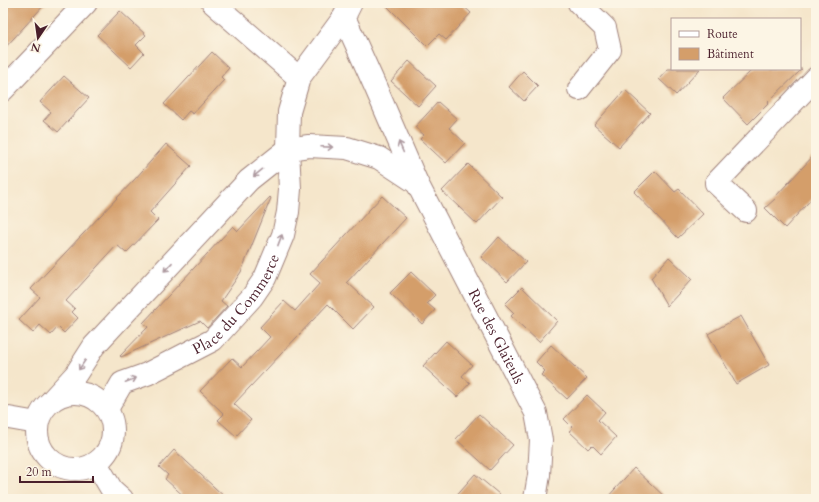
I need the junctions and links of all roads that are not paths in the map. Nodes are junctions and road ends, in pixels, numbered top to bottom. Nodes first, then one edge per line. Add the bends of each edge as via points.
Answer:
1 (86, 3) edge
2 (213, 3) edge
3 (579, 3) edge
4 (347, 10) edge
5 (299, 78) junction
6 (816, 78) edge
7 (579, 89) dead end
8 (3, 90) edge
9 (288, 149) junction
10 (417, 183) junction
11 (746, 211) dead end
12 (53, 398) junction
13 (107, 409) junction
14 (3, 417) edge
15 (37, 423) junction
16 (96, 463) junction
17 (122, 499) edge
18 (535, 499) edge

1 - 8 street
2 - 5 street
3 - 7 street via 604,28 610,50
4 - 5 street
10 -> 4 street, Rue des Glaïeuls via 375,86
5 - 9 street, Place du Commerce via 289,112
6 - 11 street via 716,182
9 -> 10 street, Rue des Glaïeuls via 309,146 347,148 379,158
9 -> 12 street via 249,180 94,346 76,374
13 -> 9 street, Place du Commerce via 122,383 146,374 213,340 261,285 283,235 288,212
10 - 18 street, Rue des Glaïeuls via 536,413 541,440
12 - 13 street via 76,392 88,394 99,400
12 - 15 street via 40,414
13 - 16 street via 114,432 111,444
14 - 15 street
15 - 16 street via 36,436 40,448 59,466 71,469 84,468
16 - 17 street via 112,490

